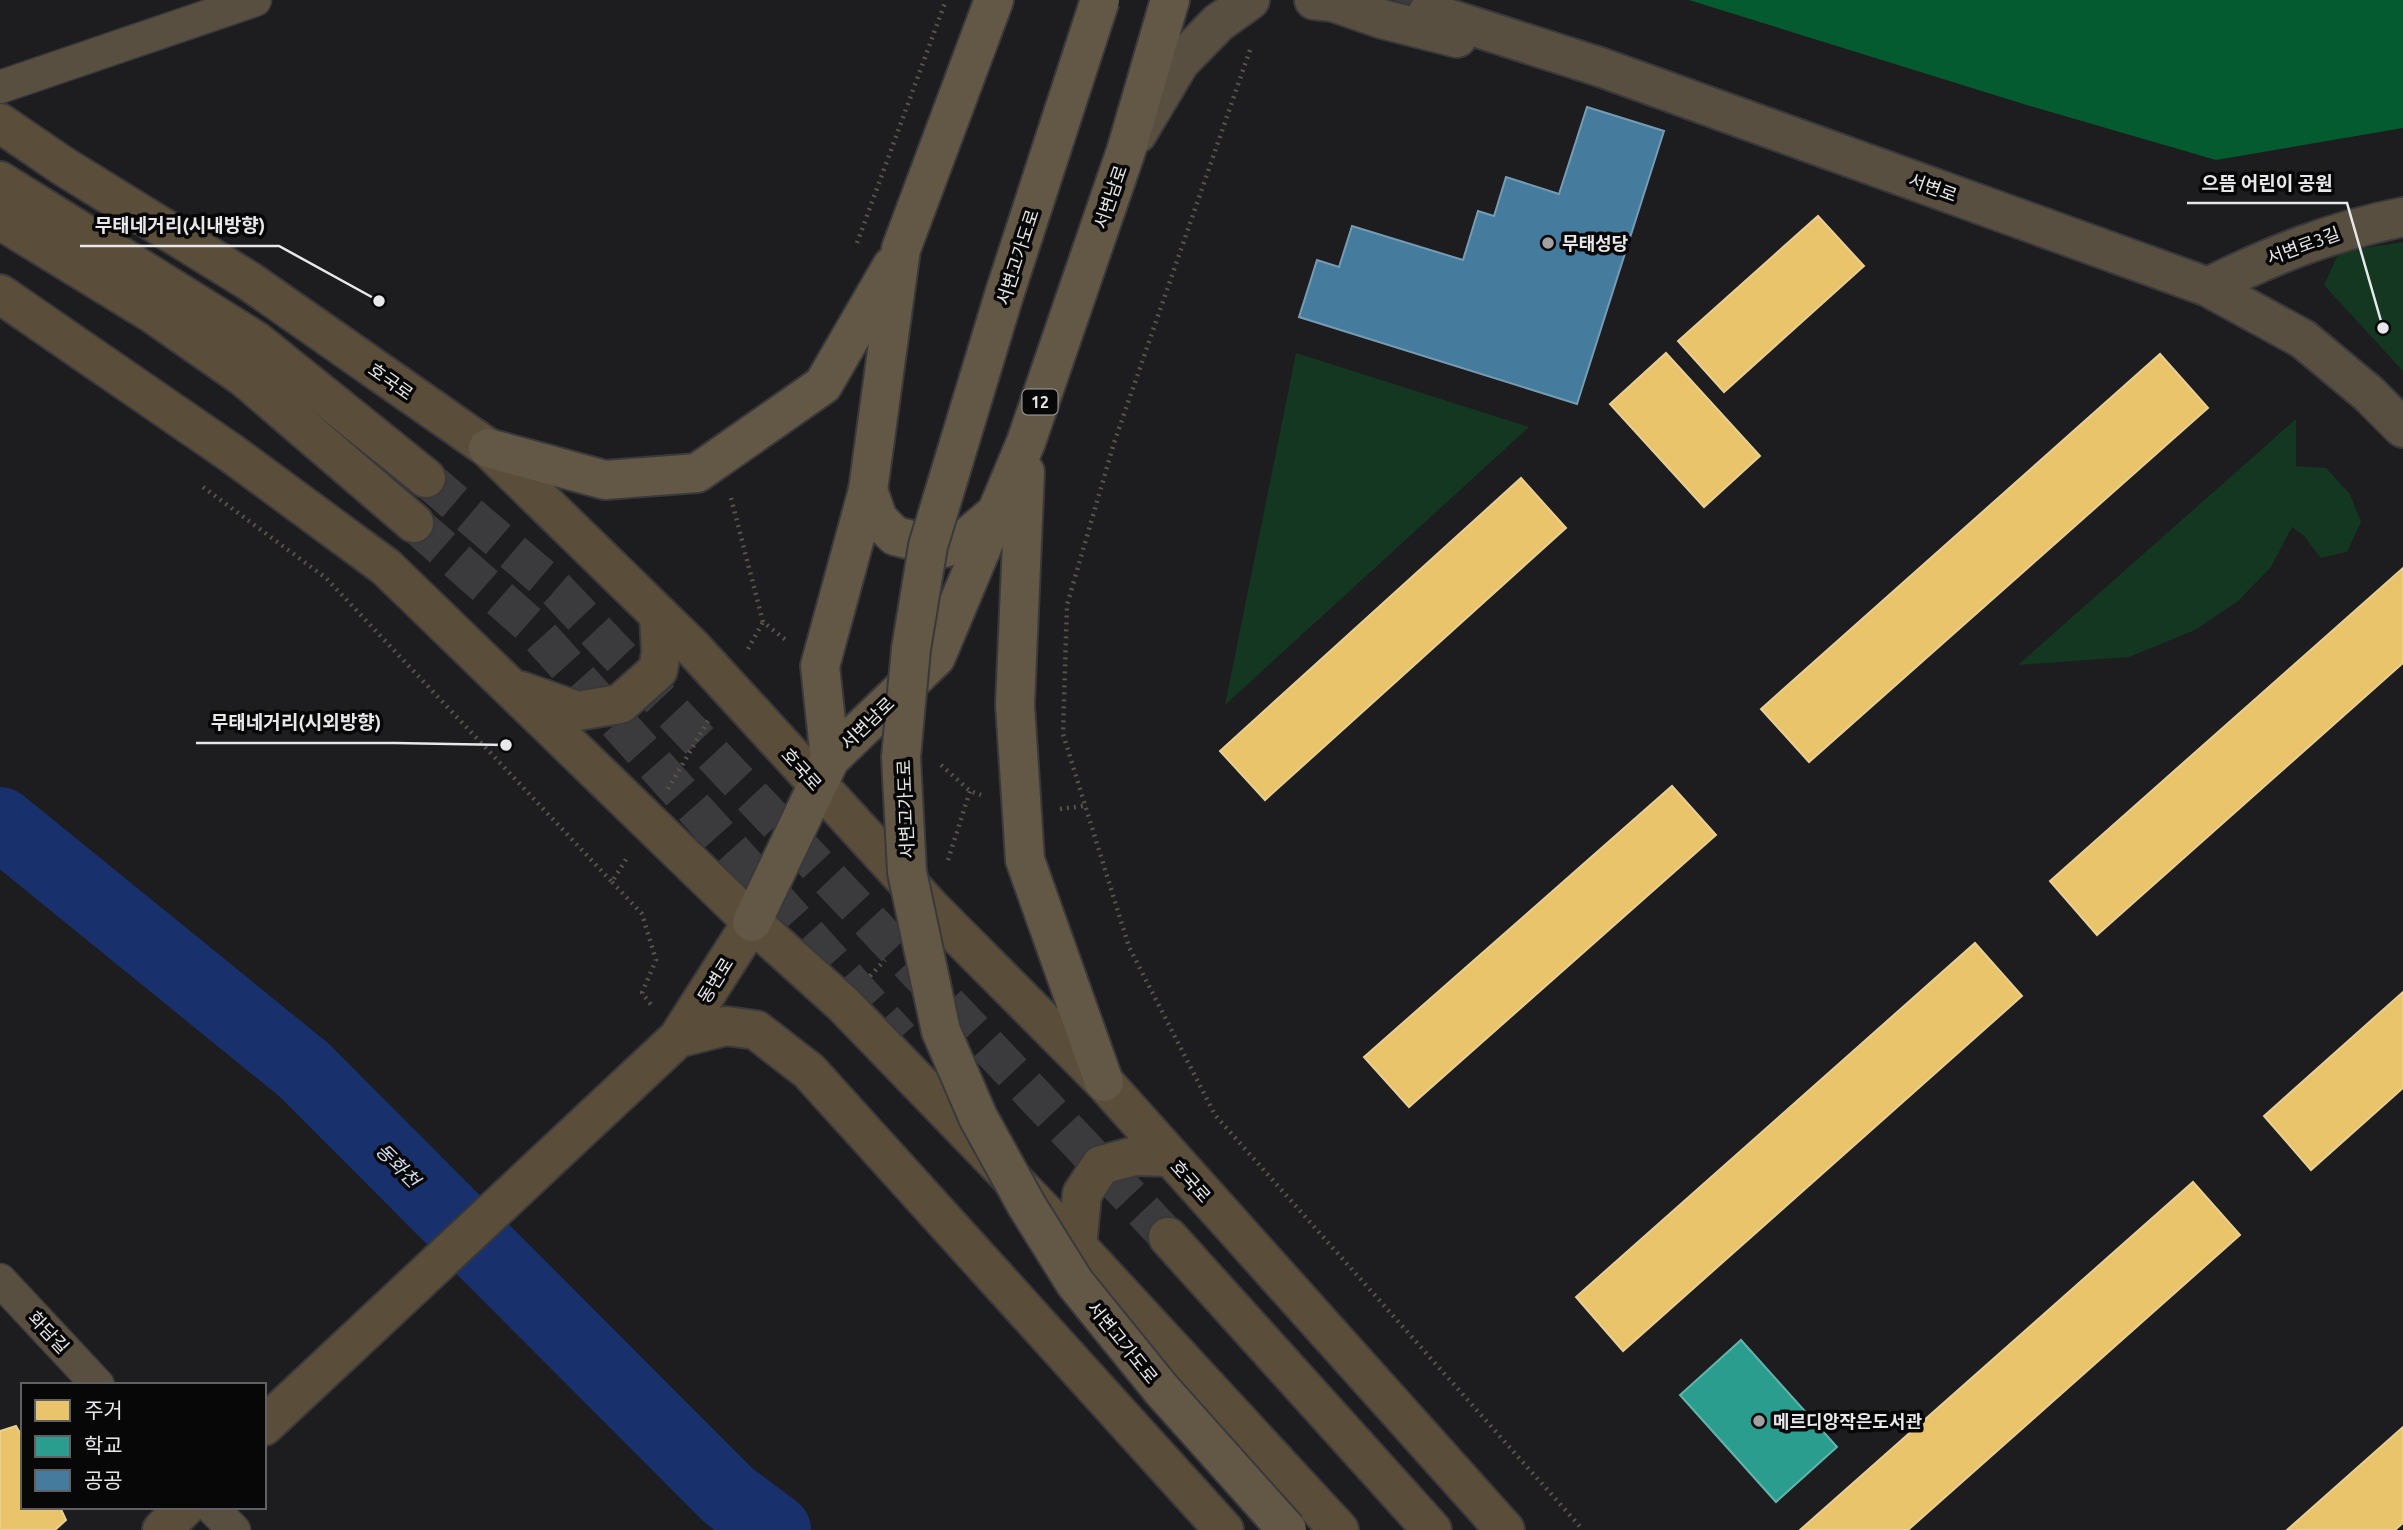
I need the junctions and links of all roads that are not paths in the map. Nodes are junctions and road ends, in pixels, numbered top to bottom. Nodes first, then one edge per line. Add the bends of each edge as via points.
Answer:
1 (255, 0) edge
2 (994, 0) edge
3 (1100, 0) edge
4 (1170, 0) edge
5 (1314, 0) edge
6 (1465, 0) tunnel mouth
7 (1428, 12) tunnel mouth
8 (1252, 18) edge
9 (1600, 66) junction
10 (0, 87) edge
11 (0, 123) edge
12 (1126, 150) junction
13 (0, 181) edge
14 (2403, 217) edge
15 (0, 220) edge
16 (901, 249) junction
17 (2208, 286) junction
18 (0, 294) edge
19 (2403, 428) edge
20 (1027, 442) junction
21 (488, 449) junction
22 (426, 478) tunnel mouth
23 (868, 491) junction
24 (999, 510) junction
25 (414, 523) tunnel mouth
26 (659, 615) junction
27 (506, 685) junction
28 (824, 773) junction
29 (752, 922) junction
30 (678, 1038) junction
31 (1104, 1082) junction
32 (1169, 1157) junction
33 (1168, 1237) tunnel mouth
34 (1077, 1246) junction
35 (0, 1280) edge
36 (96, 1383) edge
37 (266, 1424) edge
38 (184, 1509) edge
39 (213, 1509) edge
40 (162, 1530) edge
41 (234, 1530) edge
42 (1224, 1530) edge
43 (1287, 1530) edge
44 (1339, 1530) edge
45 (1432, 1530) edge
46 (1505, 1530) edge

1 - 10 street
2 - 16 highway, 서변남로
3 - 43 highway, 서변고가도로, bridge via 928,546 911,649 901,757 907,872 942,1031 978,1117 1027,1206 1075,1283 1161,1389
4 - 12 highway, 서변남로 / 12
5 - 9 street via 1422,31
6 - 9 street
7 - 9 street, 서변로
8 - 12 street via 1218,23 1180,62
9 - 17 street, 서변로
11 - 21 main road, 호국로 via 249,281
12 - 20 highway, 서변남로 / 12
13 - 22 main road via 256,341
14 - 17 street, 서변로3길 via 2357,226 2277,253
15 - 25 main road via 152,313 244,378
16 - 21 highway via 823,385 697,473 605,480
16 - 23 highway, 서변남로
17 - 19 street, 서변로 via 2303,339
18 - 27 main road via 231,453 386,567
20 - 24 highway, 서변남로 / 12
20 - 31 highway via 1015,705 1025,860
21 - 26 main road, 호국로
23 - 24 highway via 878,519 895,536 944,548 964,540
23 - 28 highway, 서변남로 via 820,666
24 - 28 highway, 서변남로 / 12 via 936,657
26 - 27 main road via 658,670 620,704 577,711
26 - 28 main road, 호국로
27 - 29 main road
28 - 29 highway
28 - 31 main road, 호국로 via 932,909
29 - 30 main road, 동변로
29 - 34 main road via 844,1004
30 - 37 main road
30 - 42 main road via 726,1026 756,1030 809,1070
31 - 32 main road, 호국로
32 - 34 main road via 1135,1156 1101,1164 1082,1194
32 - 46 main road, 호국로
33 - 45 main road
34 - 44 main road
35 - 36 street, 화담길
38 - 40 main road
39 - 41 street

